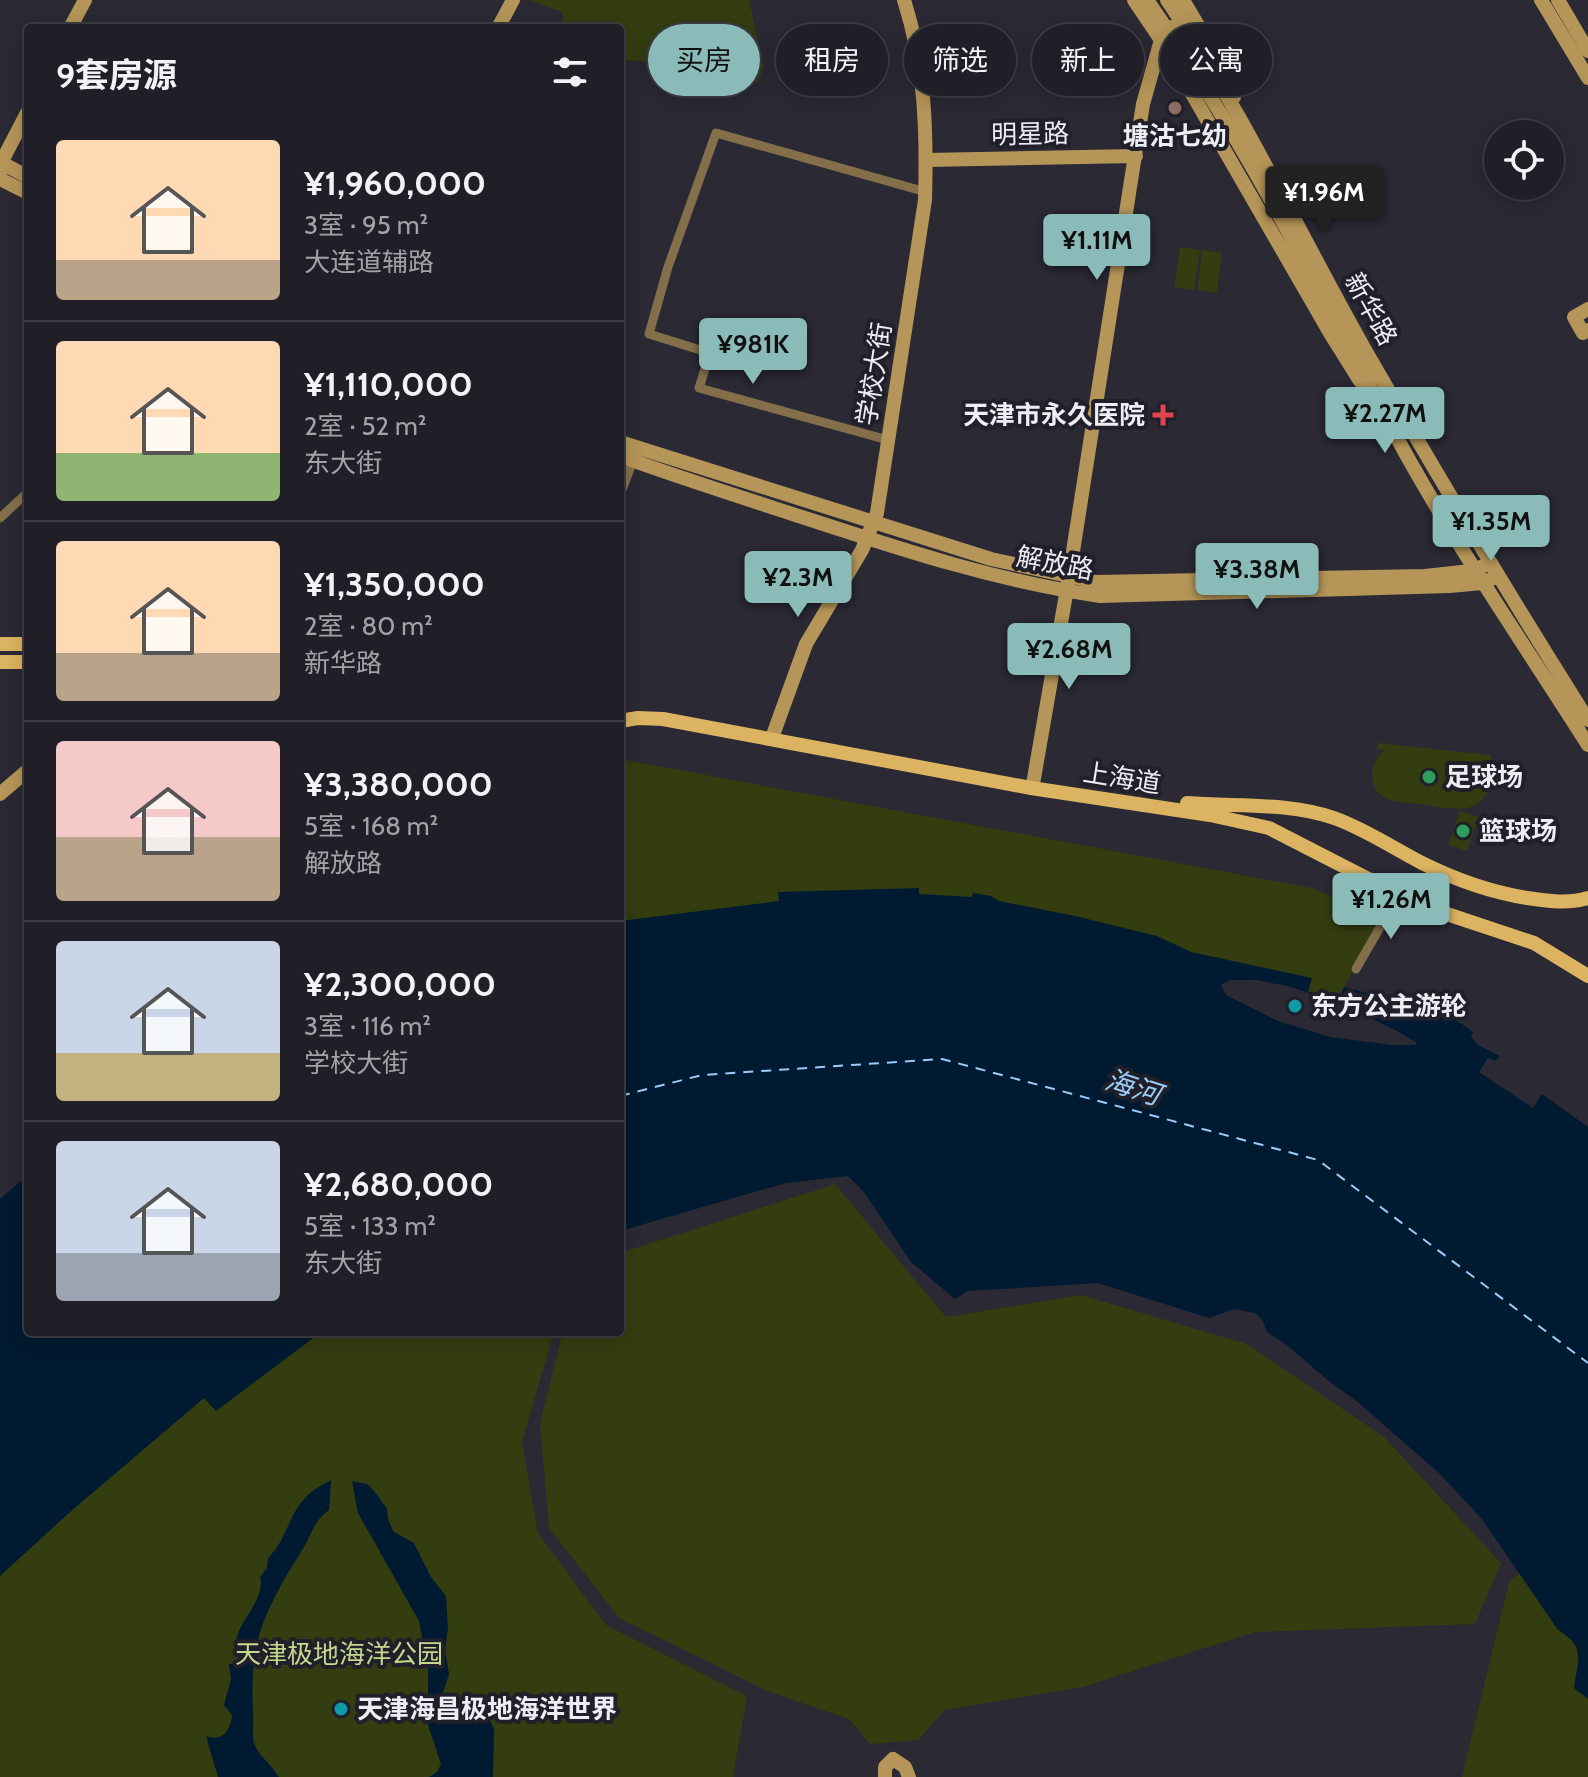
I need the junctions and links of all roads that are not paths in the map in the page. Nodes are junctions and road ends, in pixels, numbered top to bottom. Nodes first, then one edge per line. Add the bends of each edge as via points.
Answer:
1 (85, 0) edge
2 (513, 0) edge
3 (904, 0) edge
4 (1156, 0) edge
5 (1167, 0) edge
6 (1541, 0) edge
7 (1558, 0) edge
8 (1141, 4) edge
9 (1182, 4) edge
10 (72, 24) edge
11 (500, 24) edge
12 (1170, 24) edge
13 (1160, 38) edge
14 (1160, 44) edge
15 (1588, 51) edge
16 (1588, 78) edge
17 (1193, 96) edge
18 (24, 119) edge
19 (1247, 131) junction
20 (1136, 156) junction
21 (926, 160) junction
22 (0, 169) edge
23 (24, 185) edge
24 (24, 187) edge
25 (925, 189) junction
26 (0, 190) edge
27 (1588, 309) edge
28 (1585, 331) edge
29 (1363, 357) junction
30 (1394, 398) junction
31 (1379, 405) junction
32 (888, 440) junction
33 (624, 443) edge
34 (626, 458) edge
35 (24, 496) edge
36 (0, 518) edge
37 (874, 524) junction
38 (1450, 529) junction
39 (868, 538) junction
40 (1483, 575) junction
41 (1425, 576) junction
42 (1451, 580) junction
43 (1068, 584) junction
44 (1503, 601) junction
45 (0, 644) edge
46 (24, 644) edge
47 (0, 662) edge
48 (24, 662) edge
49 (624, 711) edge
50 (624, 720) edge
51 (1588, 720) edge
52 (773, 735) junction
53 (1588, 745) edge
54 (24, 773) edge
55 (1033, 784) junction
56 (0, 794) edge
57 (1398, 896) junction
58 (1588, 898) edge
59 (1356, 969) dead end
60 (1588, 976) edge
61 (885, 1777) edge
62 (909, 1777) edge

1 - 10 street
2 - 11 street
3 - 21 street, 学校大街 via 922,76
4 - 8 street
5 - 19 street, 新华路
6 - 16 street
7 - 15 street
8 - 13 street
8 - 29 street, 新华路 via 1227,123
9 - 12 street
9 - 19 street via 1224,69
9 - 30 street via 1371,343
14 - 20 street via 1143,104
17 - 31 street via 1330,333
18 - 22 street
19 - 29 street, 新华路
20 - 21 street, 明星路
20 - 43 street
21 - 25 street, 学校大街
22 - 23 street
24 - 26 street
25 - 32 street, 学校大街
25 - 32 street via 716,133 649,334 710,353 699,388
27 - 28 street via 1574,317
29 - 30 street, 新华路
29 - 31 street, 新华路
30 - 40 street, 新华路 via 1477,539
31 - 38 street, 新华路
32 - 37 street, 学校大街
33 - 37 street, 解放路
34 - 39 street, 解放路
35 - 36 street
37 - 39 street, 学校大街
37 - 43 street, 解放路
38 - 40 street, 新华路
38 - 41 street via 1454,563
39 - 43 street, 解放路 via 977,571
39 - 52 street, 学校大街 via 806,644
40 - 42 street, 解放路
40 - 44 street, 新华路
41 - 42 street, 解放路
41 - 43 street, 解放路
42 - 43 street, 解放路 via 1100,596
42 - 44 street
43 - 55 street
44 - 51 street, 新华路
44 - 53 street, 新华路
45 - 46 main road
47 - 48 main road
49 - 52 main road, 上海道 via 660,712
50 - 57 main road, 上海道 via 663,719 1031,788 1237,820 1282,833
52 - 55 main road, 上海道
54 - 56 street
55 - 58 main road, 上海道 via 1179,803 1309,812 1346,823 1450,877 1485,889 1549,901
57 - 59 street
57 - 60 main road, 上海道 via 1526,939
61 - 62 street via 885,1767 893,1759

